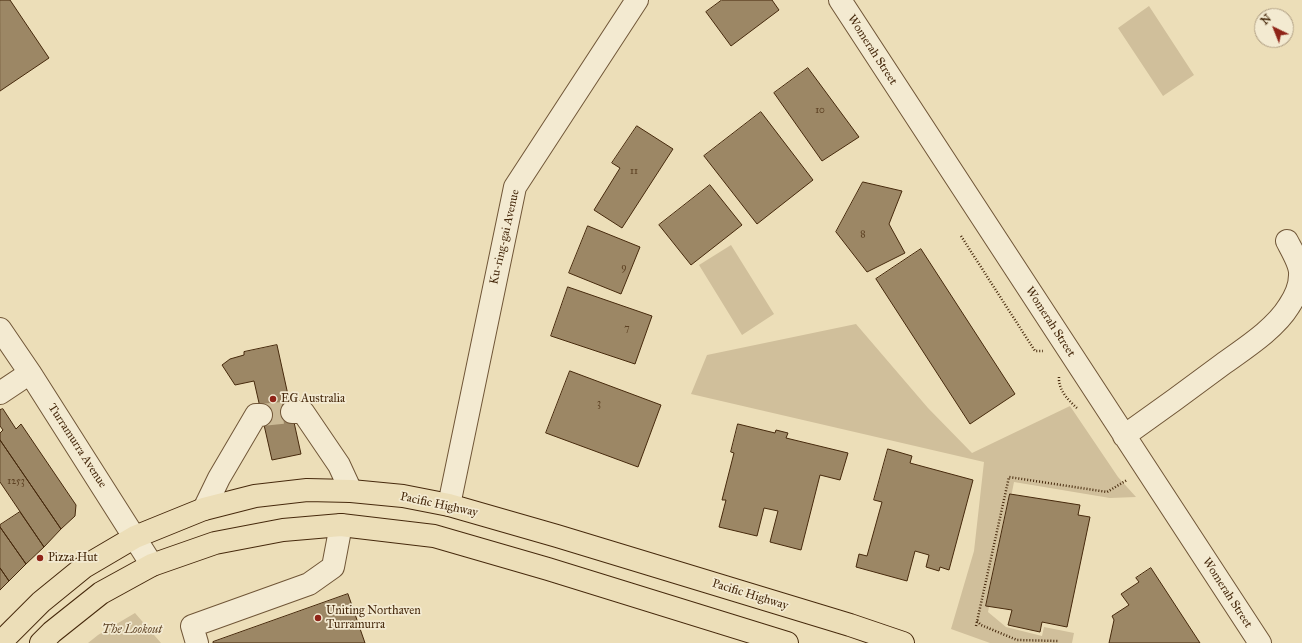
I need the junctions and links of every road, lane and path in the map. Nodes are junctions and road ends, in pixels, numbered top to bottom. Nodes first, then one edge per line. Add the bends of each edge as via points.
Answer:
1 (637, 0) edge
2 (840, 0) edge
3 (1287, 241) dead end
4 (0, 329) edge
5 (30, 373) junction
6 (0, 393) edge
7 (292, 412) tunnel mouth
8 (261, 415) tunnel mouth
9 (1124, 436) junction
10 (1132, 476) dead end
11 (351, 491) junction
12 (450, 504) junction
13 (204, 509) junction
14 (341, 525) junction
15 (135, 537) junction
16 (152, 565) junction
17 (977, 621) junction
18 (976, 626) dead end
19 (1058, 641) dead end
20 (0, 642) edge
21 (41, 643) edge
22 (198, 643) edge
23 (787, 643) edge
24 (903, 643) edge
25 (1260, 643) edge

1 - 12 street, Ku-ring-gai Avenue via 515,187
2 - 9 street, Womerah Street
3 - 9 street via 1301,273 1289,307 1256,340
4 - 5 street, Turramurra Avenue
5 - 6 street
5 - 15 street, Turramurra Avenue
7 - 11 street via 303,412 339,465
8 - 13 street via 256,415
9 - 25 street, Womerah Street
10 - 17 path via 1107,492 1009,477
11 - 12 highway, Pacific Highway
11 - 13 highway, Pacific Highway via 307,490 255,496
12 - 24 highway, Pacific Highway
13 - 15 highway, Pacific Highway
14 - 16 highway via 283,530 215,543
14 - 22 street via 333,567 309,584 192,626
14 - 23 highway via 434,536
15 - 16 street, Turramurra Avenue
15 - 20 highway, Pacific Highway via 84,567 41,602
16 - 21 highway via 101,593
17 - 18 path
17 - 19 path via 1017,640

